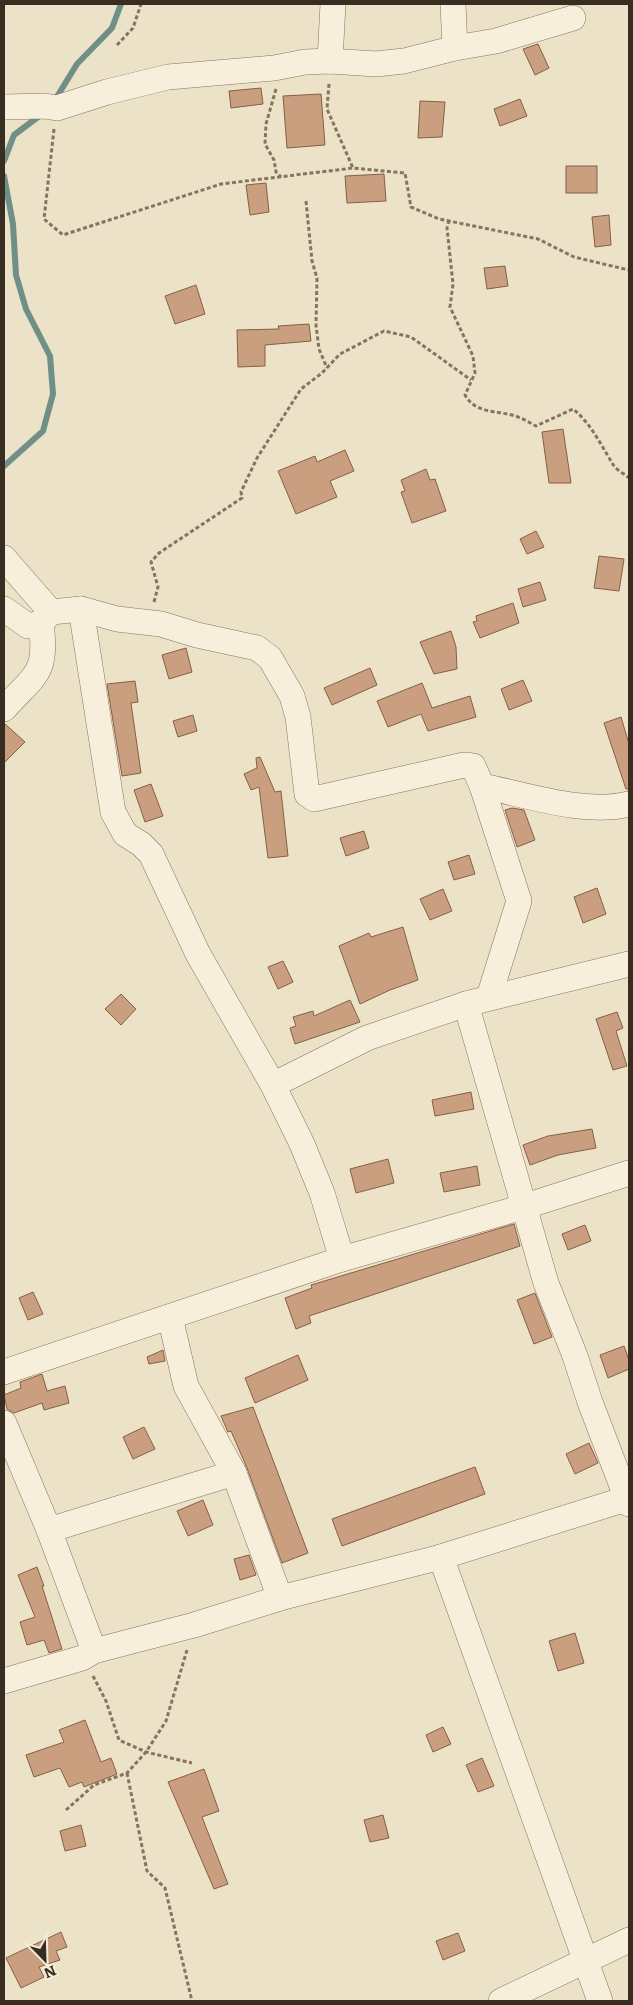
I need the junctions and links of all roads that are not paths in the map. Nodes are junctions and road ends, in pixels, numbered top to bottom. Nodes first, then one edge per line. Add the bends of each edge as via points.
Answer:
1 (333, 4) edge
2 (453, 4) edge
3 (573, 18) dead end
4 (455, 48) junction
5 (330, 60) junction
6 (4, 107) edge
7 (4, 558) edge
8 (4, 609) edge
9 (81, 609) junction
10 (46, 618) junction
11 (4, 709) edge
12 (482, 786) junction
13 (629, 804) edge
14 (629, 964) edge
15 (477, 1000) junction
16 (273, 1085) junction
17 (629, 1173) edge
18 (523, 1208) junction
19 (342, 1260) junction
20 (170, 1317) junction
21 (4, 1372) edge
22 (4, 1423) edge
23 (234, 1473) junction
24 (629, 1500) edge
25 (49, 1530) junction
26 (441, 1557) junction
27 (280, 1598) junction
28 (88, 1655) junction
29 (4, 1681) edge
30 (629, 1940) edge
31 (585, 1960) junction
32 (501, 2001) edge
33 (600, 2001) edge

1 - 5 street
2 - 4 street
3 - 4 street via 496,41
4 - 5 street via 376,64
5 - 6 street via 168,77 56,108
7 - 10 street
8 - 10 street via 28,626
9 - 10 street
9 - 12 street via 117,619 161,624 257,648 270,658 292,696 298,717 307,794 314,799 464,765 473,766
9 - 16 street via 113,812 125,834 151,854 198,954
10 - 11 street via 42,665
12 - 13 street via 591,807 612,808
12 - 15 street via 519,901
14 - 15 street
15 - 16 street via 367,1038
15 - 18 street
16 - 19 street via 322,1193
17 - 18 street
18 - 19 street
18 - 24 street via 546,1283
19 - 20 street
20 - 21 street
20 - 23 street via 186,1386
22 - 25 street
23 - 25 street
23 - 27 street
24 - 26 street
25 - 28 street
26 - 27 street
26 - 31 street
27 - 28 street
28 - 29 street
30 - 31 street
31 - 32 street
31 - 33 street

